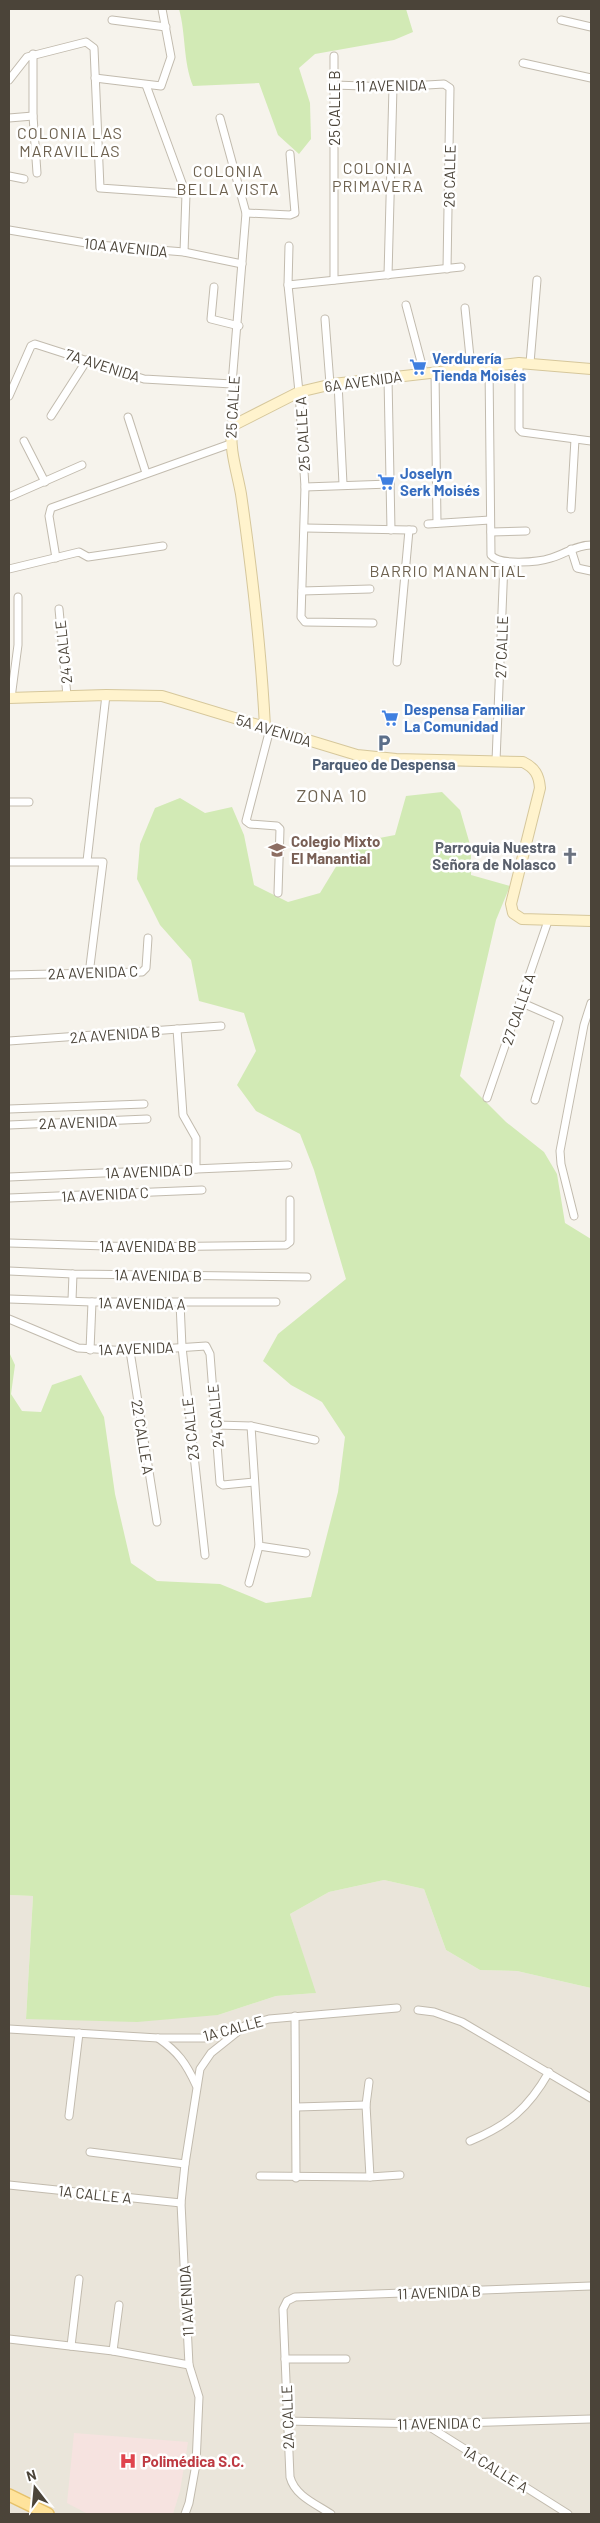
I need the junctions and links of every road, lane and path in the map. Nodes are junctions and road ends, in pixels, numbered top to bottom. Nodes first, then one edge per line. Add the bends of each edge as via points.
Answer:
1 (162, 9) edge
2 (112, 20) dead end
3 (561, 20) dead end
4 (166, 27) junction
5 (591, 27) edge
6 (30, 55) junction
7 (334, 56) dead end
8 (523, 63) dead end
9 (94, 78) junction
10 (591, 78) edge
11 (9, 80) edge
12 (448, 84) joint
13 (146, 85) junction
14 (334, 85) junction
15 (393, 87) junction
16 (33, 116) junction
17 (9, 118) edge
18 (220, 118) dead end
19 (290, 154) dead end
20 (37, 173) dead end
21 (9, 176) edge
22 (24, 179) dead end
23 (186, 194) junction
24 (246, 213) junction
25 (9, 230) edge
26 (288, 246) dead end
27 (184, 252) junction
28 (242, 264) junction
29 (461, 267) dead end
30 (447, 269) junction
31 (388, 275) junction
32 (334, 280) junction
33 (537, 280) dead end
34 (288, 285) junction
35 (214, 287) dead end
36 (406, 305) dead end
37 (465, 308) dead end
38 (325, 319) dead end
39 (239, 326) junction
40 (87, 360) junction
41 (524, 363) junction
42 (489, 365) junction
43 (471, 367) junction
44 (591, 369) edge
45 (435, 372) junction
46 (424, 373) junction
47 (388, 378) junction
48 (232, 384) junction
49 (334, 384) junction
50 (299, 392) junction
51 (9, 396) edge
52 (51, 416) dead end
53 (128, 417) dead end
54 (232, 426) junction
55 (575, 439) junction
56 (24, 441) dead end
57 (591, 441) edge
58 (230, 444) junction
59 (82, 466) dead end
60 (146, 472) junction
61 (44, 482) junction
62 (343, 484) junction
63 (390, 484) junction
64 (305, 487) junction
65 (9, 498) edge
66 (571, 508) dead end
67 (490, 520) junction
68 (437, 523) junction
69 (428, 524) dead end
70 (305, 528) junction
71 (391, 530) junction
72 (526, 530) dead end
73 (491, 532) junction
74 (591, 544) edge
75 (162, 546) dead end
76 (572, 549) junction
77 (56, 558) junction
78 (504, 562) junction
79 (9, 569) edge
80 (591, 571) edge
81 (370, 589) dead end
82 (302, 591) junction
83 (18, 597) dead end
84 (59, 609) dead end
85 (373, 623) dead end
86 (397, 662) dead end
87 (106, 695) junction
88 (67, 696) junction
89 (10, 698) edge
90 (267, 728) junction
91 (496, 761) junction
92 (9, 802) edge
93 (29, 802) dead end
94 (87, 861) junction
95 (9, 862) edge
96 (278, 893) dead end
97 (548, 921) junction
98 (591, 921) edge
99 (148, 938) dead end
100 (89, 974) junction
101 (9, 975) edge
102 (520, 1002) junction
103 (591, 1003) edge
104 (221, 1026) dead end
105 (177, 1029) junction
106 (9, 1041) edge
107 (487, 1098) dead end
108 (535, 1100) dead end
109 (144, 1104) dead end
110 (9, 1109) edge
111 (147, 1119) dead end
112 (9, 1125) edge
113 (288, 1165) dead end
114 (196, 1169) junction
115 (9, 1177) edge
116 (202, 1190) dead end
117 (9, 1198) edge
118 (290, 1200) dead end
119 (574, 1216) dead end
120 (9, 1243) edge
121 (9, 1271) edge
122 (73, 1274) junction
123 (306, 1277) dead end
124 (9, 1299) edge
125 (72, 1300) junction
126 (92, 1302) junction
127 (276, 1302) dead end
128 (180, 1303) junction
129 (9, 1319) edge
130 (182, 1347) junction
131 (209, 1348) joint
132 (90, 1350) junction
133 (130, 1352) junction
134 (217, 1425) junction
135 (251, 1426) junction
136 (315, 1440) dead end
137 (254, 1482) junction
138 (157, 1522) dead end
139 (259, 1546) junction
140 (306, 1553) dead end
141 (205, 1555) dead end
142 (250, 1583) dead end
143 (397, 2008) dead end
144 (418, 2010) dead end
145 (295, 2016) junction
146 (246, 2025) junction
147 (9, 2029) edge
148 (78, 2033) junction
149 (158, 2038) junction
150 (549, 2072) junction
151 (369, 2082) dead end
152 (196, 2085) junction
153 (591, 2098) edge
154 (366, 2105) junction
155 (297, 2107) junction
156 (69, 2116) dead end
157 (470, 2142) dead end
158 (90, 2152) dead end
159 (185, 2164) junction
160 (400, 2175) dead end
161 (260, 2176) dead end
162 (296, 2178) junction
163 (370, 2178) junction
164 (9, 2185) edge
165 (181, 2203) junction
166 (78, 2279) dead end
167 (591, 2286) edge
168 (288, 2301) joint
169 (119, 2305) dead end
170 (9, 2339) edge
171 (71, 2346) junction
172 (113, 2352) junction
173 (284, 2359) junction
174 (346, 2359) dead end
175 (189, 2365) junction
176 (591, 2419) edge
177 (286, 2421) junction
178 (425, 2424) junction
179 (9, 2495) edge
180 (48, 2514) edge
181 (185, 2514) edge
182 (331, 2514) edge
183 (568, 2514) edge

1 - 4 street
2 - 4 street
3 - 5 street
4 - 13 street via 170,60 163,83 158,87
6 - 9 street via 86,42 94,48
6 - 11 street
6 - 16 street
7 - 14 street, 25 CALLE B
8 - 10 street
9 - 13 street
9 - 23 street via 100,188
12 - 15 street, 11 AVENIDA
12 - 30 street, 26 CALLE via 451,92
13 - 23 street
14 - 15 street, 11 AVENIDA
14 - 32 street, 25 CALLE B
15 - 31 street
16 - 17 street
16 - 20 street
18 - 24 street, 25 CALLE
19 - 24 street via 295,213
21 - 22 street
23 - 27 street
24 - 28 street, 25 CALLE
25 - 27 street, 10A AVENIDA via 98,245
26 - 34 street, 25 CALLE A
27 - 28 street, 10A AVENIDA
28 - 39 street, 25 CALLE
29 - 30 street
30 - 31 street
31 - 32 street
32 - 34 street
33 - 41 street
34 - 50 street, 25 CALLE A
35 - 39 street via 209,316
36 - 46 street
37 - 43 street
38 - 49 street
39 - 48 street, 25 CALLE
40 - 48 street, 7A AVENIDA via 144,379
40 - 51 street, 7A AVENIDA via 35,344 31,346
40 - 52 street
41 - 42 street, 6A AVENIDA
41 - 44 street, 6A AVENIDA
41 - 55 street via 517,426 522,432
42 - 43 street, 6A AVENIDA
42 - 67 street
43 - 45 street, 6A AVENIDA
45 - 46 street, 6A AVENIDA
45 - 68 street
46 - 47 street, 6A AVENIDA
47 - 49 street, 6A AVENIDA
47 - 63 street
48 - 54 street, 25 CALLE
49 - 50 street, 6A AVENIDA
49 - 62 street
50 - 54 street, 6A AVENIDA
50 - 64 street, 25 CALLE A
53 - 60 street
54 - 58 street, 25 CALLE
55 - 57 street
55 - 66 street
56 - 61 street
58 - 60 street
58 - 90 street, 25 CALLE via 241,493
59 - 61 street
60 - 77 street via 51,508
61 - 65 street
62 - 63 street
62 - 64 street
63 - 71 street
64 - 70 street, 25 CALLE A
67 - 68 street
67 - 73 street
68 - 69 street
70 - 71 street
70 - 82 street, 25 CALLE A
71 - 86 street via 411,530
72 - 73 street
73 - 78 street via 493,558
74 - 76 street
75 - 77 street via 88,557 79,552
76 - 78 street via 549,559
76 - 80 street via 577,568
77 - 79 street
78 - 91 street, 27 CALLE
81 - 82 street
82 - 85 street, 25 CALLE A via 301,617 305,622
83 - 89 street via 18,644
84 - 88 street, 24 CALLE
87 - 88 street, 5A AVENIDA
87 - 90 street, 5A AVENIDA via 162,696
87 - 94 street
88 - 89 street, 5A AVENIDA
90 - 91 street, 5A AVENIDA via 357,755
90 - 96 street, 25 CALLE via 247,823 279,827
91 - 97 street, 5A AVENIDA via 523,762 537,773 540,788 511,904 513,912 522,919
92 - 93 street
94 - 95 street
94 - 100 street via 101,861 103,864
97 - 98 street
97 - 102 street, 27 CALLE A
99 - 100 street, 2A AVENIDA C via 145,971
100 - 101 street, 2A AVENIDA C
102 - 107 street, 27 CALLE A
102 - 108 street via 560,1019
103 - 119 street via 560,1151
104 - 105 street, 2A AVENIDA B
105 - 106 street, 2A AVENIDA B
105 - 114 street via 183,1116 196,1138
109 - 110 street
111 - 112 street, 2A AVENIDA
113 - 114 street, 1A AVENIDA D
114 - 115 street, 1A AVENIDA D
116 - 117 street, 1A AVENIDA C
118 - 120 street, 1A AVENIDA BB via 288,1244 138,1247
121 - 122 street, 1A AVENIDA B
122 - 123 street, 1A AVENIDA B
122 - 125 street
124 - 125 street, 1A AVENIDA A
125 - 126 street, 1A AVENIDA A
126 - 128 street, 1A AVENIDA A
126 - 132 street
127 - 128 street, 1A AVENIDA A
128 - 130 street, 23 CALLE
129 - 132 street, 1A AVENIDA via 72,1347
130 - 131 street, 1A AVENIDA
130 - 133 street, 1A AVENIDA
130 - 141 street, 23 CALLE
131 - 134 street, 24 CALLE
132 - 133 street, 1A AVENIDA
133 - 138 street, 22 CALLE A
134 - 135 street
134 - 137 street, 24 CALLE via 220,1483
135 - 136 street
135 - 137 street
137 - 139 street
139 - 140 street
139 - 142 street
143 - 145 street, 1A CALLE
144 - 150 street via 462,2022
145 - 146 street, 1A CALLE
145 - 155 street
146 - 149 street, 1A CALLE via 205,2038
146 - 152 street, 11 AVENIDA via 211,2053 200,2069
147 - 148 street, 1A CALLE
148 - 149 street, 1A CALLE
148 - 156 street
149 - 152 street via 175,2050
150 - 153 street
150 - 157 street via 520,2112 496,2130
151 - 154 street
152 - 159 street, 11 AVENIDA
154 - 155 street
154 - 163 street
155 - 162 street
158 - 159 street
159 - 165 street, 11 AVENIDA
160 - 163 street
161 - 162 street
162 - 163 street
164 - 165 street, 1A CALLE A
165 - 175 street, 11 AVENIDA
166 - 171 street
167 - 168 street, 11 AVENIDA B via 295,2297
168 - 173 street, 2A CALLE via 283,2309
169 - 172 street
170 - 171 street
171 - 172 street
172 - 175 street
173 - 174 street
173 - 177 street, 2A CALLE
175 - 181 street, 11 AVENIDA via 199,2397 196,2464
176 - 178 street, 11 AVENIDA C
177 - 178 street, 11 AVENIDA C
177 - 182 street, 2A CALLE via 292,2486
178 - 183 street, 1A CALLE A
179 - 180 main road

